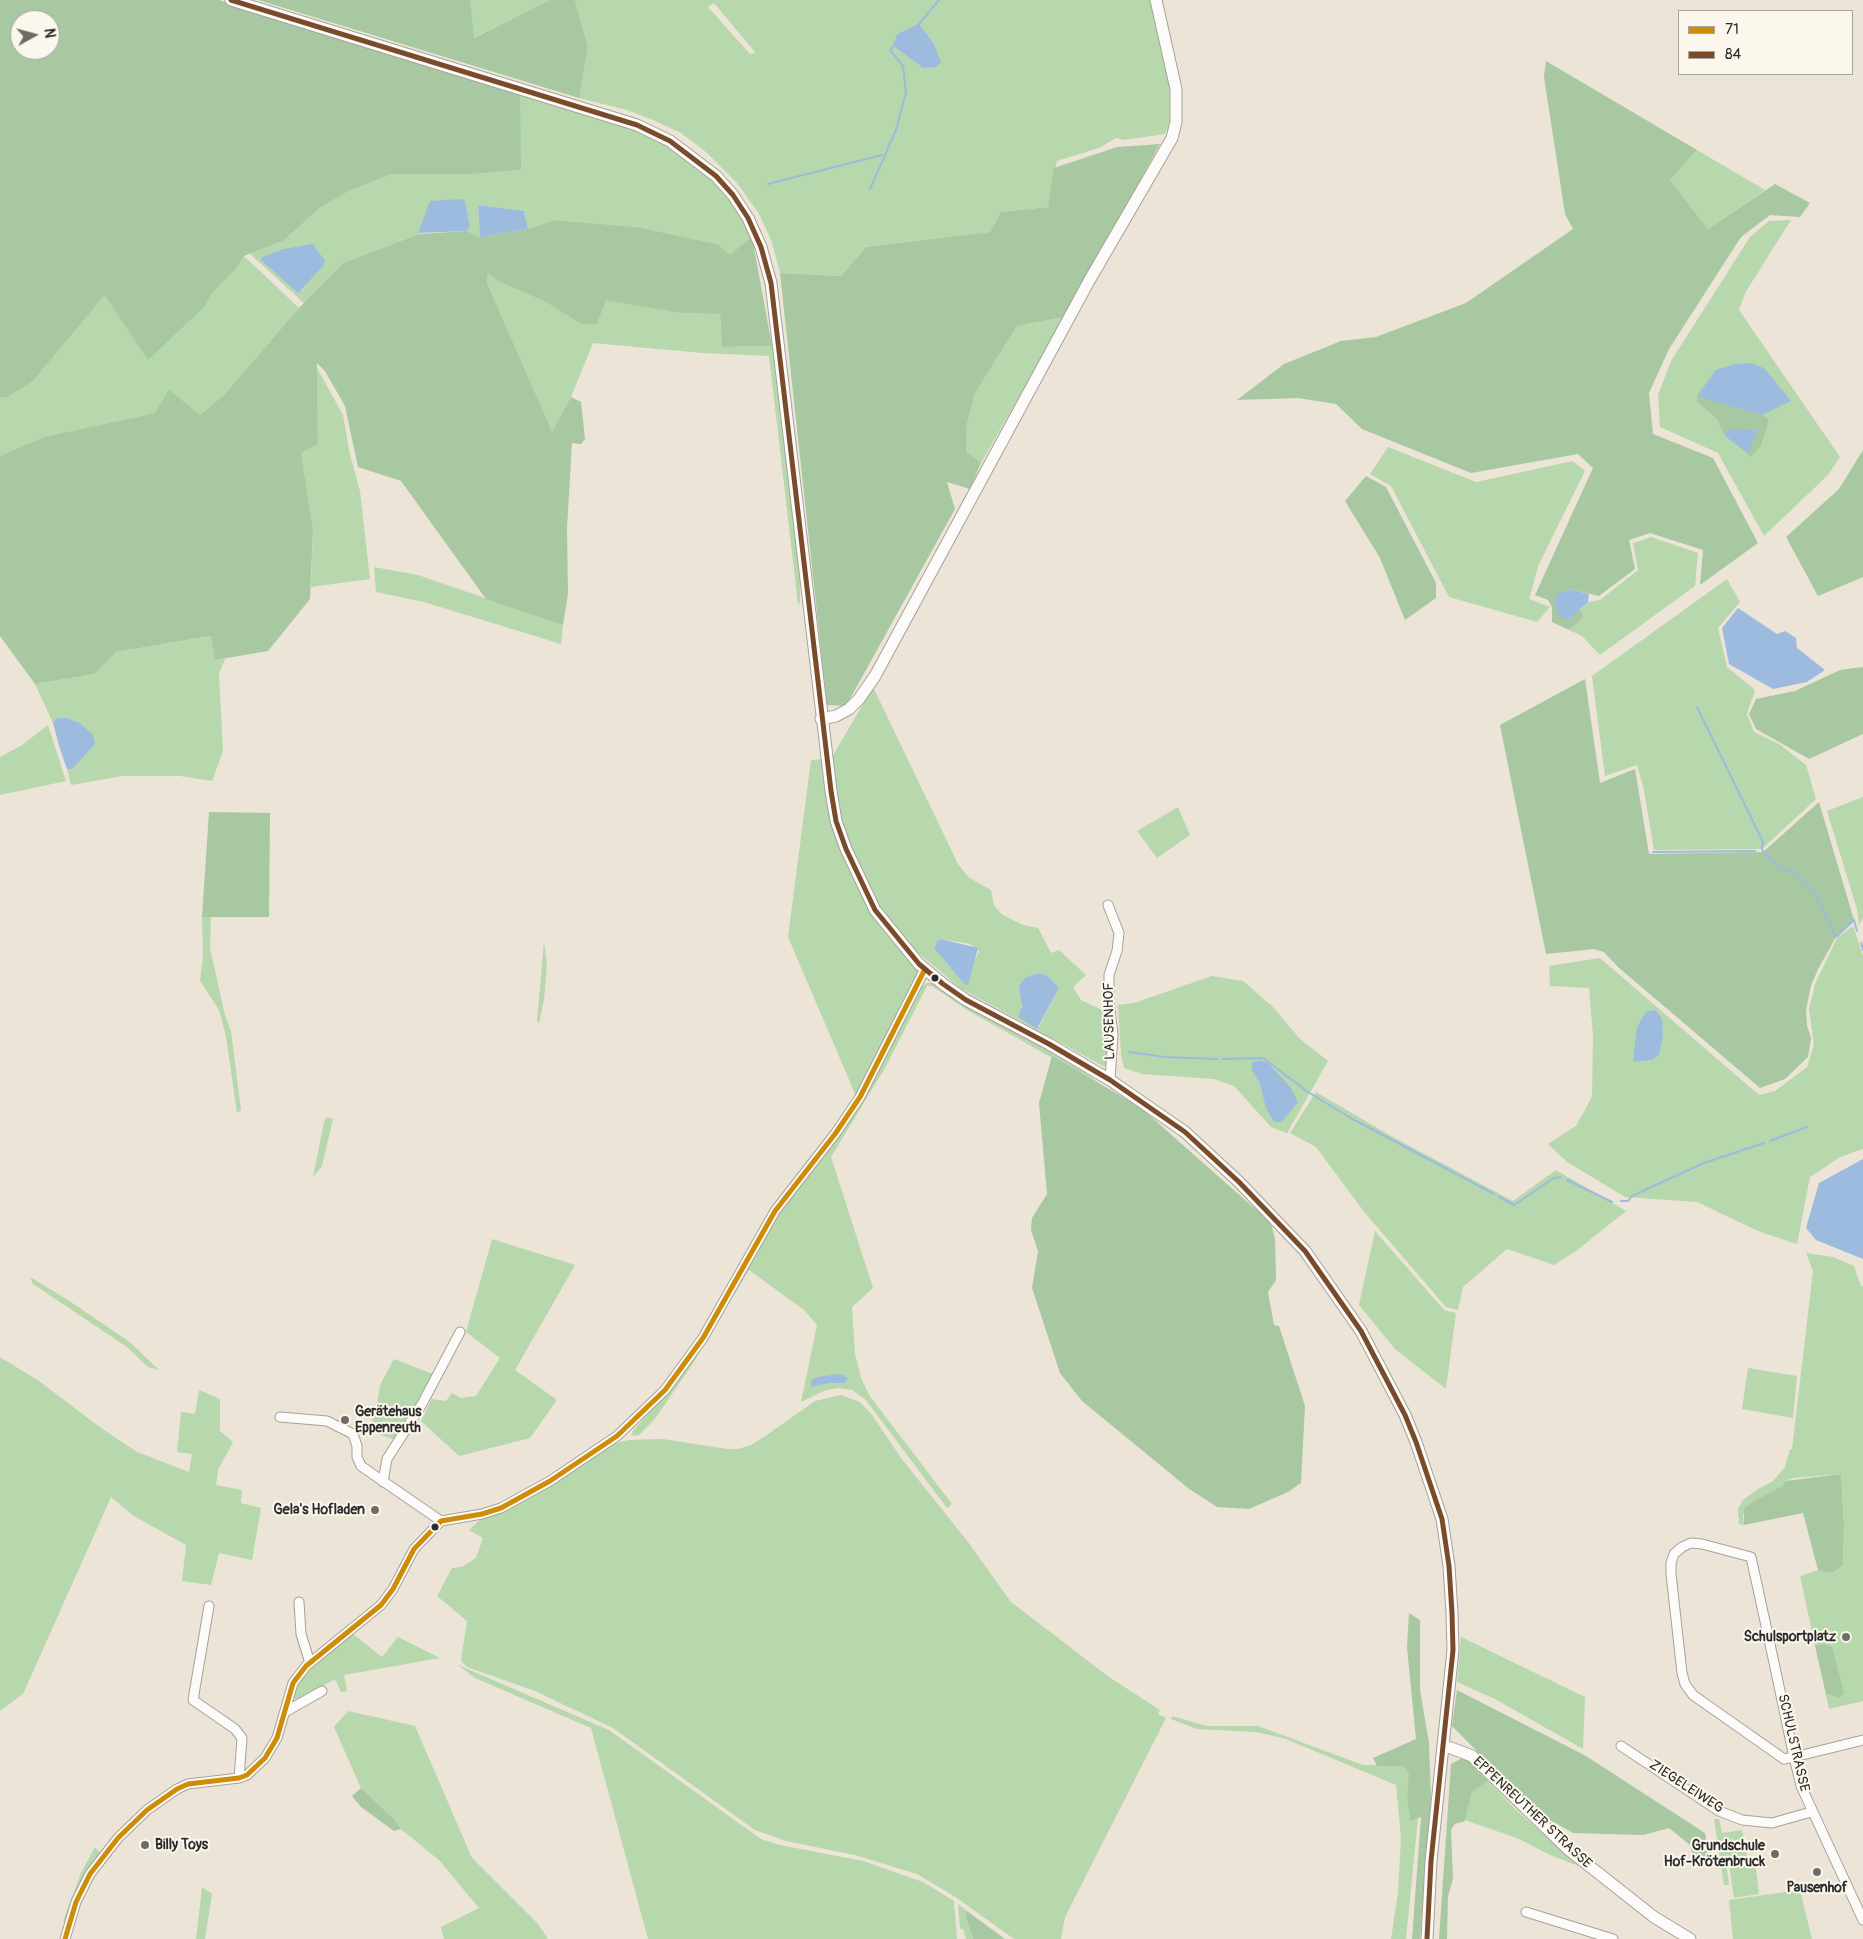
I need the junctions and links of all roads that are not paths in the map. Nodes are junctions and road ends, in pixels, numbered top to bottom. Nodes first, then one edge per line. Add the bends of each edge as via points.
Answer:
1 (231, 0) edge
2 (1156, 0) edge
3 (821, 719) junction
4 (1108, 906) dead end
5 (925, 969) junction
6 (1110, 1080) junction
7 (460, 1332) dead end
8 (280, 1417) dead end
9 (382, 1482) junction
10 (441, 1521) junction
11 (299, 1602) dead end
12 (209, 1606) dead end
13 (310, 1663) junction
14 (322, 1691) dead end
15 (285, 1712) junction
16 (1863, 1740) edge
17 (1621, 1746) dead end
18 (1443, 1747) junction
19 (1794, 1758) junction
20 (239, 1778) junction
21 (1811, 1812) junction
22 (1526, 1912) dead end
23 (1863, 1920) edge
24 (65, 1939) edge
25 (1427, 1939) edge
26 (1613, 1939) edge
27 (1690, 1939) edge

1 - 3 main road via 636,125 692,156 733,195 761,247 770,283
2 - 3 main road via 1176,90 1176,122 1172,138 1046,359 875,676 849,709
3 - 5 main road via 835,814 846,849 875,910
4 - 6 street, LAUSENHOF via 1119,933 1109,975 1113,1035
5 - 6 main road via 966,1000
5 - 10 street via 860,1097 766,1226 703,1338 665,1390 617,1436 550,1481 501,1508
6 - 18 main road via 1185,1132 1239,1182 1305,1251 1361,1331 1405,1414 1442,1519 1449,1566 1453,1650
7 - 9 street via 422,1404 387,1459
8 - 9 street via 327,1420 353,1434 361,1466
9 - 10 street
10 - 13 street via 414,1549 381,1605
11 - 13 street via 301,1634
12 - 20 street via 193,1700 235,1729 242,1738
13 - 15 street via 294,1683
14 - 15 street
15 - 20 street via 265,1758
16 - 19 street
17 - 21 street, ZIEGELEIWEG via 1719,1810 1742,1820 1772,1823
18 - 25 main road
18 - 27 main road, EPPENREUTHER STRASSE via 1472,1756 1570,1850 1654,1917
19 - 19 street, SCHULSTRASSE via 1784,1759 1777,1755 1703,1704 1684,1684 1671,1574 1674,1554 1682,1547 1691,1543 1751,1557
19 - 21 street, SCHULSTRASSE
20 - 24 street via 188,1784 147,1810 103,1855 90,1874 76,1902
21 - 23 street, SCHULSTRASSE
22 - 26 street

